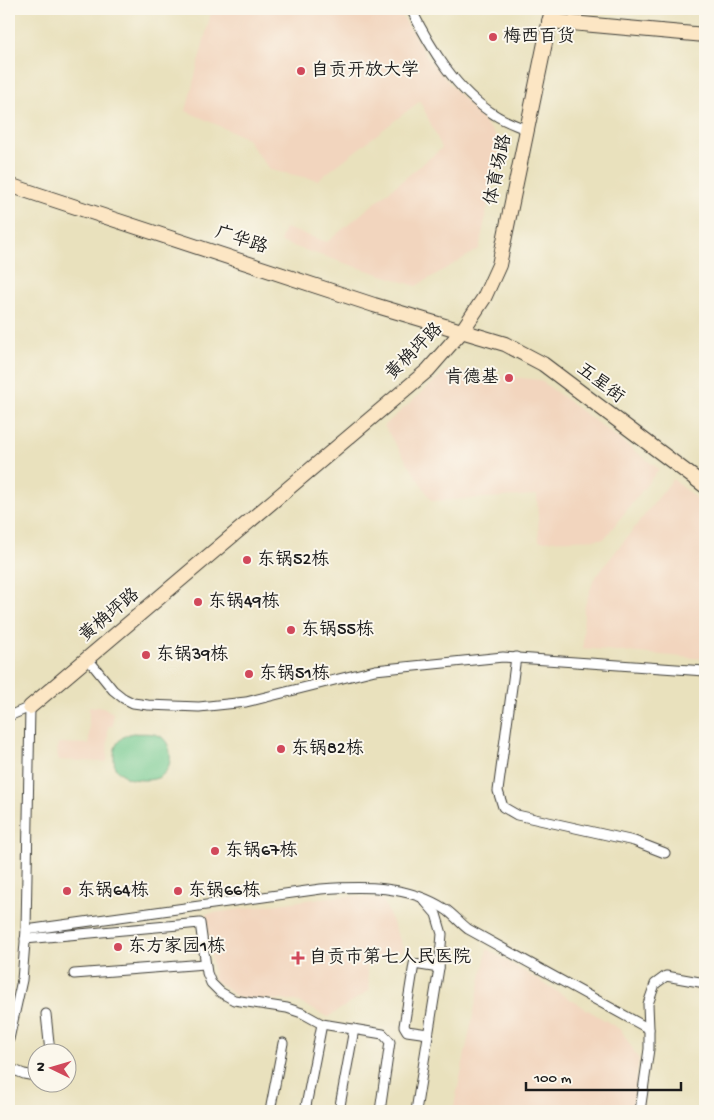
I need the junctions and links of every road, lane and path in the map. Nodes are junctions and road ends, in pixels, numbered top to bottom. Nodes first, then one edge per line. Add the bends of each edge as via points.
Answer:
1 (411, 9) edge
2 (550, 15) edge
3 (705, 35) edge
4 (526, 130) junction
5 (9, 185) edge
6 (462, 331) junction
7 (705, 486) edge
8 (516, 657) junction
9 (88, 659) junction
10 (705, 671) edge
11 (30, 708) junction
12 (9, 716) edge
13 (665, 853) dead end
14 (420, 896) junction
15 (26, 934) junction
16 (205, 964) junction
17 (440, 968) junction
18 (74, 974) dead end
19 (705, 983) edge
20 (46, 1014) dead end
21 (322, 1024) junction
22 (354, 1029) junction
23 (649, 1029) junction
24 (428, 1034) junction
25 (9, 1039) edge
26 (49, 1042) edge
27 (283, 1043) dead end
28 (9, 1068) edge
29 (28, 1075) edge
30 (270, 1111) edge
31 (305, 1111) edge
32 (339, 1111) edge
33 (380, 1111) edge
34 (416, 1111) edge
35 (640, 1111) edge

1 - 4 street via 435,54 473,98 495,116
2 - 3 main road
2 - 4 main road, 体育场路
4 - 6 main road, 体育场路 via 499,265 484,298
5 - 6 main road, 广华路
6 - 7 main road, 五星街 via 504,344 542,364
6 - 9 main road, 黄桷坪路 via 428,370
8 - 9 street via 375,670 246,702 199,706 133,703 113,690
8 - 10 street
8 - 13 street via 498,791 504,807 517,815 634,841
9 - 11 main road, 黄桷坪路
11 - 12 street
11 - 15 street
14 - 15 street via 356,886 322,889
14 - 17 street via 436,914 442,934
14 - 23 street via 446,910 468,930
15 - 16 street via 200,923
15 - 25 street via 22,980
16 - 18 street
16 - 21 street via 211,983 234,1000 287,1008
17 - 24 street
17 - 24 street via 414,964 404,1026 407,1031
19 - 23 street via 666,976 655,984 648,1004
20 - 26 street
21 - 22 street
21 - 31 street
22 - 32 street
22 - 33 street via 383,1034 390,1042
23 - 35 street
24 - 34 street
27 - 30 street
28 - 29 street

